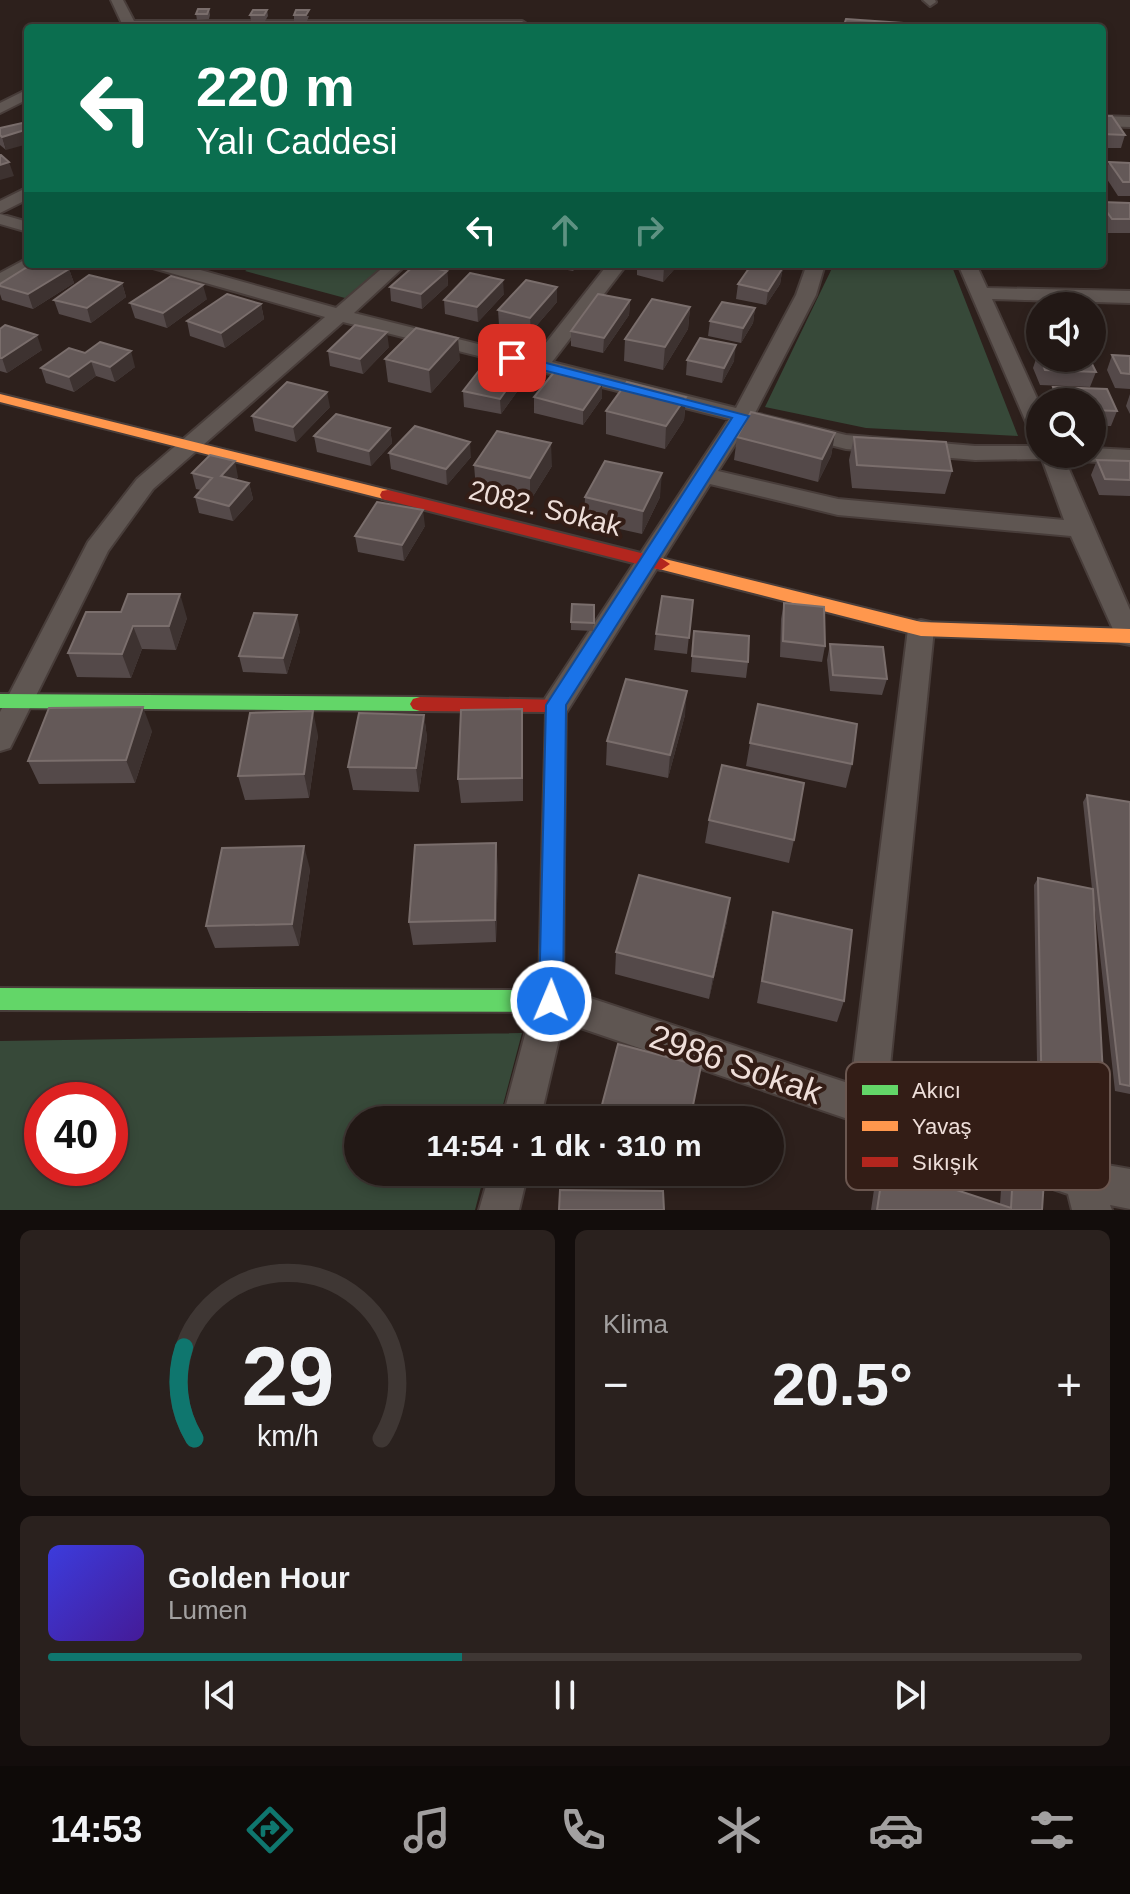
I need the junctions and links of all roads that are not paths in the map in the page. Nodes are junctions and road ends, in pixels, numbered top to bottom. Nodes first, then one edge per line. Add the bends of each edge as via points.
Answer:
1 (117, 0) edge
2 (129, 24) edge
3 (24, 95) edge
4 (0, 109) edge
5 (1106, 121) edge
6 (1130, 122) edge
7 (24, 194) edge
8 (0, 208) edge
9 (0, 219) edge
10 (24, 226) edge
11 (24, 266) edge
12 (173, 268) edge
13 (393, 268) edge
14 (615, 268) edge
15 (815, 268) edge
16 (969, 268) edge
17 (0, 281) edge
18 (979, 293) junction
19 (1130, 297) edge
20 (340, 315) junction
21 (539, 365) junction
22 (0, 398) edge
23 (1026, 398) edge
24 (742, 416) junction
25 (186, 447) junction
26 (1026, 453) edge
27 (1106, 456) edge
28 (1130, 457) edge
29 (1056, 468) edge
30 (704, 475) junction
31 (1080, 529) junction
32 (649, 563) junction
33 (921, 629) junction
34 (1130, 637) edge
35 (9, 700) edge
36 (556, 705) junction
37 (0, 740) edge
38 (0, 999) edge
39 (551, 1001) junction
40 (872, 1062) edge
41 (846, 1101) edge
42 (525, 1106) edge
43 (505, 1186) edge
44 (1130, 1189) edge
45 (1088, 1195) edge
46 (499, 1210) edge

1 - 2 street
3 - 4 street
5 - 6 street
7 - 8 street
9 - 10 street
11 - 17 street
12 - 20 street
13 - 20 street
14 - 21 street
15 - 24 street via 806,295
16 - 18 street
18 - 19 street
18 - 23 street
20 - 21 street
20 - 25 street
21 - 24 street
22 - 25 street, 2082. Sokak
24 - 26 street via 846,442
24 - 30 street
25 - 32 street, 2082. Sokak
25 - 35 street via 145,484 97,548
27 - 28 street
29 - 31 street
30 - 31 street via 838,507
30 - 32 street
31 - 34 street
32 - 33 street, 2082. Sokak
32 - 36 street
33 - 34 street, 2082. Sokak
33 - 40 street
35 - 36 street
35 - 37 street
36 - 39 street
38 - 39 street
39 - 41 street, 2986 Sokak
39 - 42 street
43 - 46 street
44 - 45 street, 2986 Sokak

